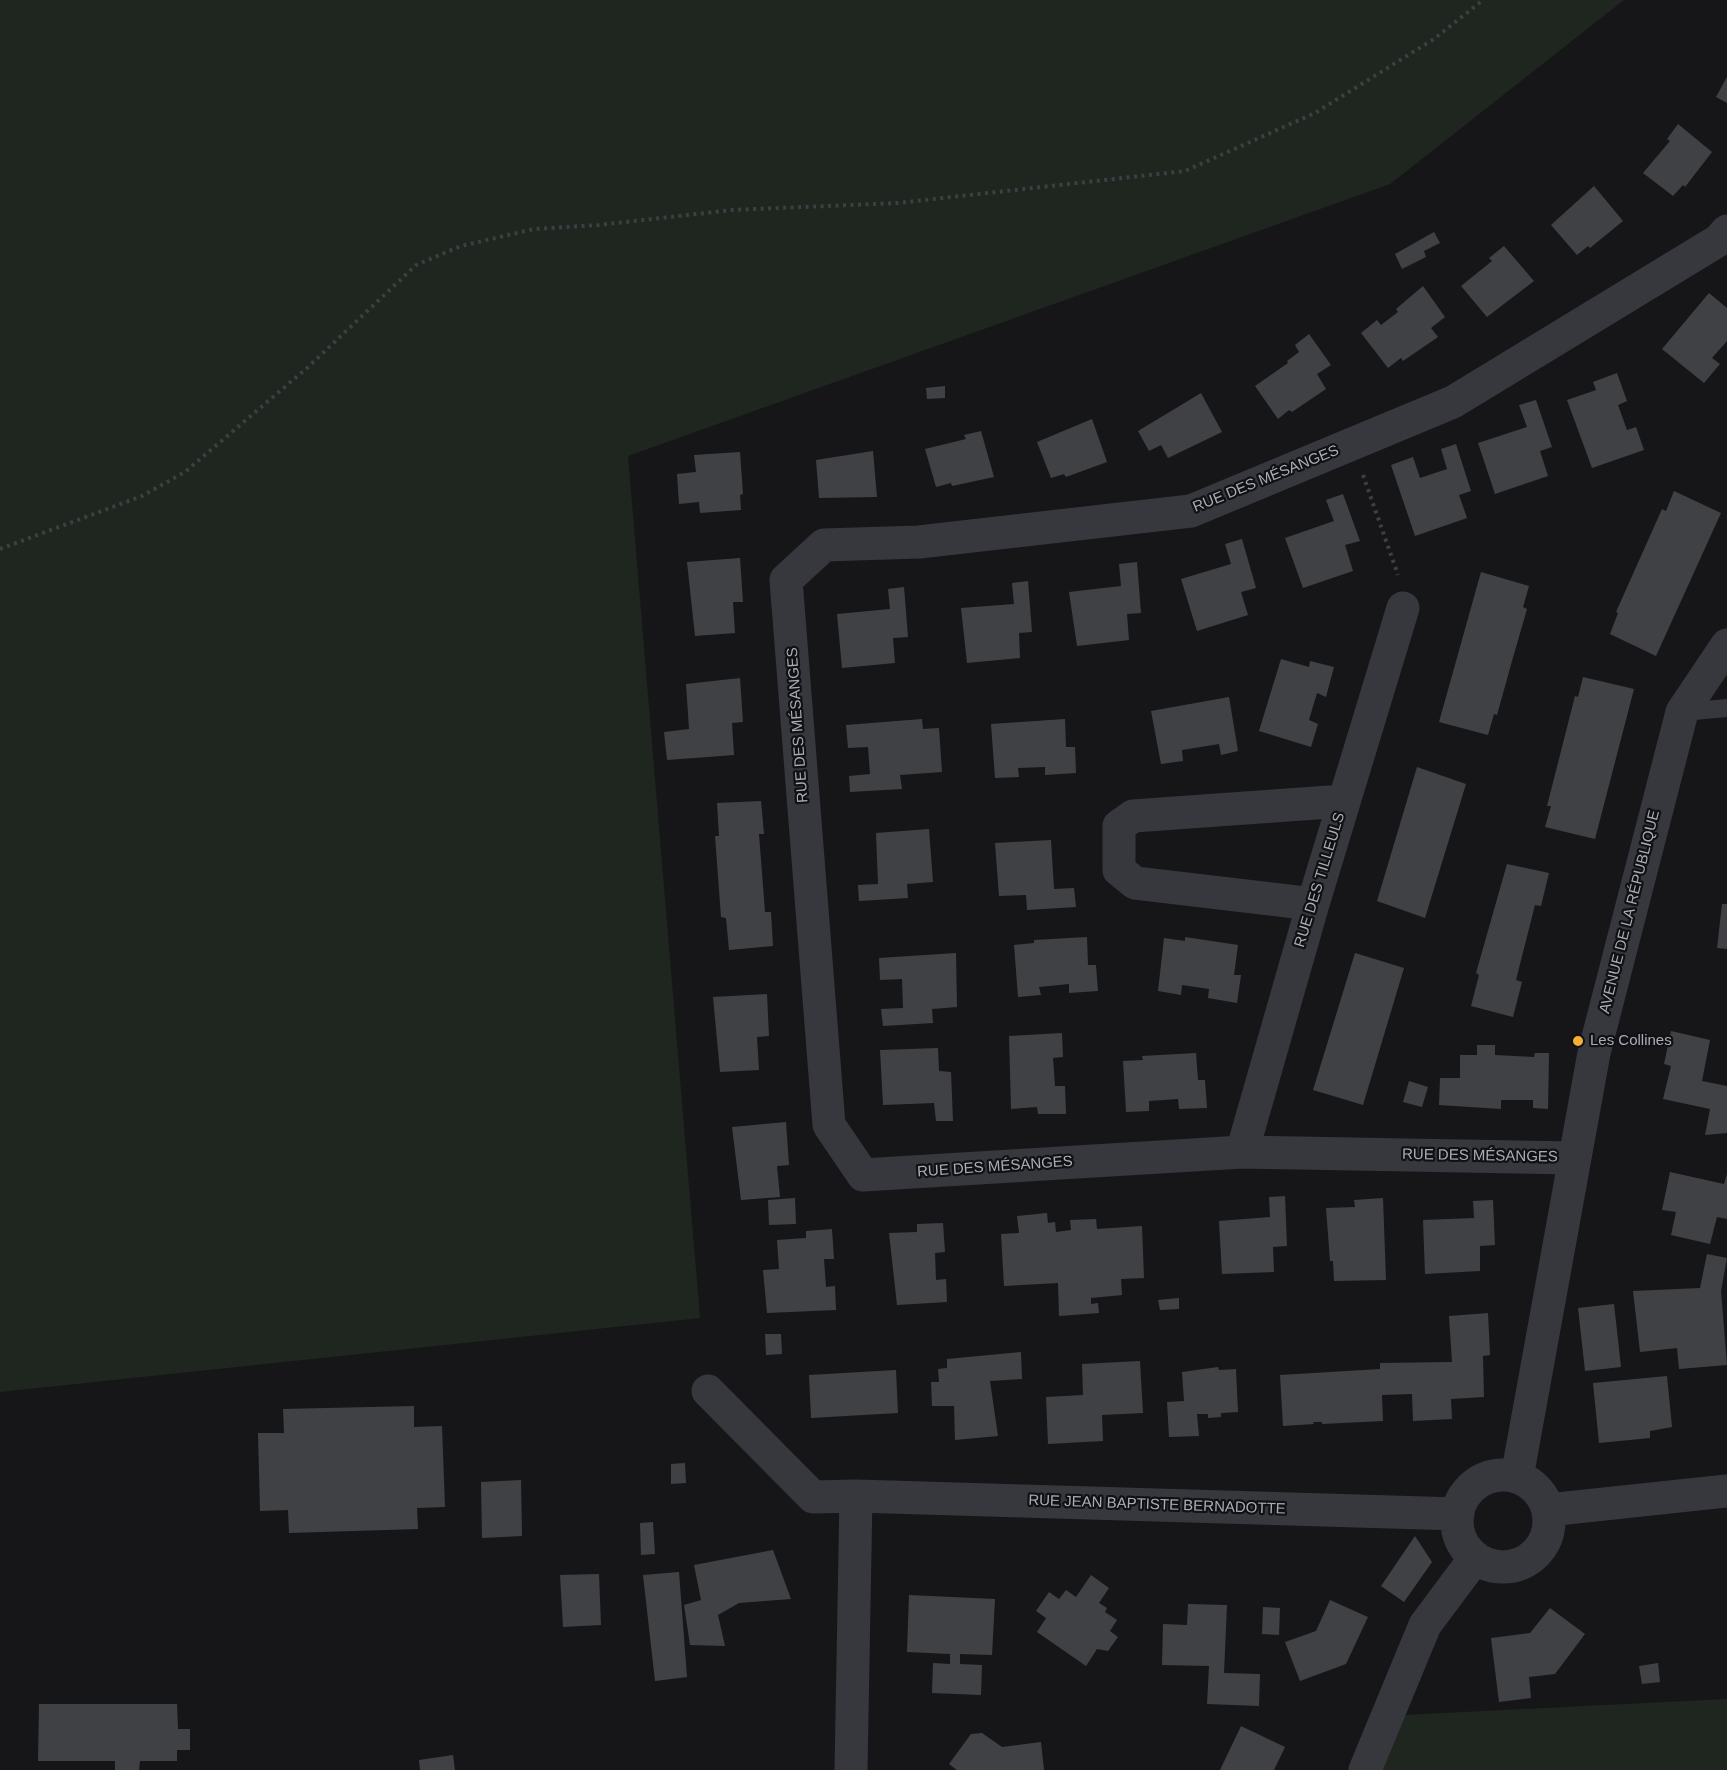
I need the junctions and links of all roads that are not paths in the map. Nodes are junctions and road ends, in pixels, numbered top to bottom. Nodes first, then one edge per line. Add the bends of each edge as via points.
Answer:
1 (1727, 231) edge
2 (1403, 608) road end
3 (1727, 645) edge
4 (1727, 708) edge
5 (1682, 712) junction
6 (1344, 801) junction
7 (1312, 904) junction
8 (1242, 1152) junction
9 (1574, 1158) junction
10 (708, 1391) dead end
11 (1517, 1477) junction
12 (1727, 1491) edge
13 (856, 1496) junction
14 (1548, 1510) junction
15 (1458, 1514) junction
16 (1475, 1558) junction
17 (851, 1770) edge
18 (1365, 1770) edge

1 - 8 street, RUE DES MÉSANGES via 1719,240 1453,402 1191,511 919,542 824,545 786,580 829,1125 863,1175
2 - 6 street, RUE DES TILLEULS
3 - 5 street, AVENUE DE LA RÉPUBLIQUE
4 - 5 lane
5 - 9 street, AVENUE DE LA RÉPUBLIQUE via 1594,1053
6 - 7 street, RUE DES TILLEULS
6 - 7 street via 1133,816 1119,825 1119,870 1135,883
7 - 8 street, RUE DES TILLEULS
8 - 9 street, RUE DES MÉSANGES
9 - 11 street, AVENUE DE LA RÉPUBLIQUE
10 - 13 street, RUE JEAN BAPTISTE BERNADOTTE via 813,1497
11 - 14 street via 1542,1495
11 - 15 street via 1486,1478 1462,1499
12 - 14 street
13 - 15 street, RUE JEAN BAPTISTE BERNADOTTE
13 - 17 street
14 - 16 street via 1546,1538 1529,1559 1502,1568
15 - 16 street via 1460,1539
16 - 18 street via 1425,1625

